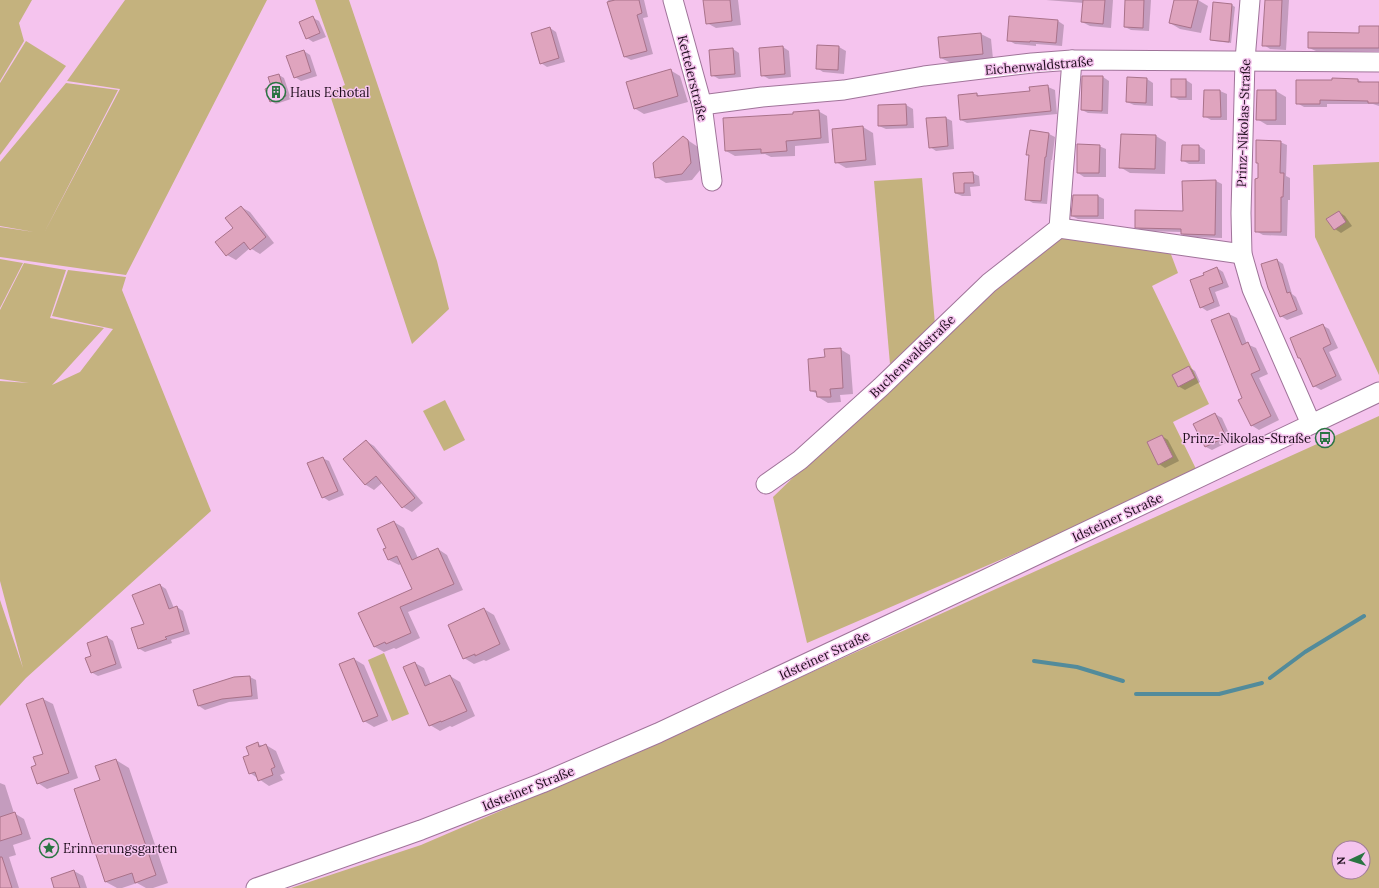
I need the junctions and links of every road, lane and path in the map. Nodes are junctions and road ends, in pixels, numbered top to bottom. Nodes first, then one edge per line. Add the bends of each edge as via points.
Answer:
1 (673, 0) edge
2 (1250, 0) edge
3 (1072, 60) junction
4 (1245, 60) junction
5 (1379, 62) edge
6 (702, 105) junction
7 (712, 181) dead end
8 (1059, 228) junction
9 (1242, 254) junction
10 (1379, 392) edge
11 (1311, 424) junction
12 (766, 484) dead end
13 (256, 888) edge

1 - 6 street, Kettelerstraße
2 - 4 street, Prinz-Nikolas-Straße
3 - 4 street, Eichenwaldstraße
3 - 6 street, Eichenwaldstraße via 1032,62 924,76 844,90
3 - 8 street
4 - 5 street, Eichenwaldstraße
4 - 9 street, Prinz-Nikolas-Straße
6 - 7 street, Kettelerstraße
8 - 9 street
8 - 12 street, Buchenwaldstraße via 989,283 881,387 800,460
9 - 11 street, Prinz-Nikolas-Straße via 1252,290
10 - 11 street, Idsteiner Straße
11 - 13 street, Idsteiner Straße via 658,733 542,783 421,830

